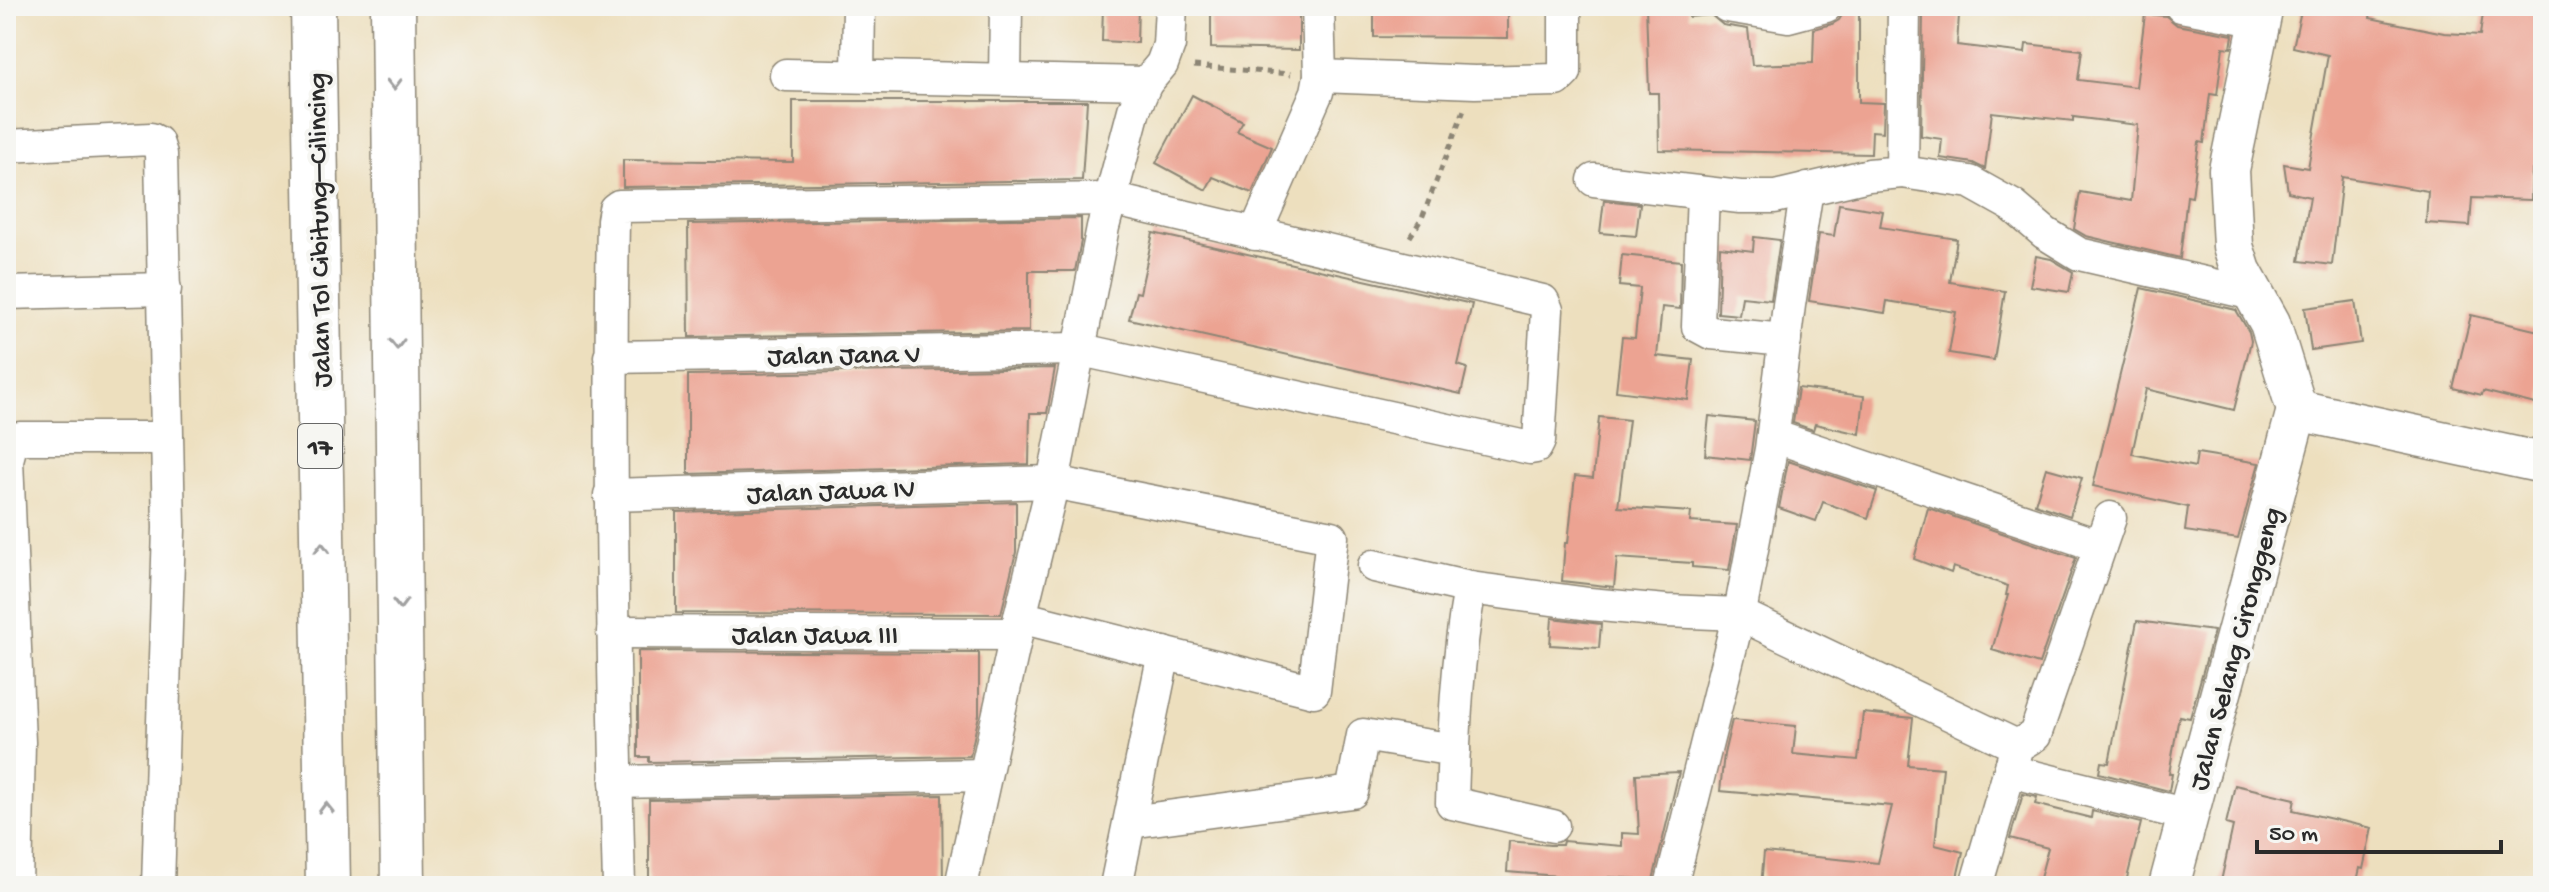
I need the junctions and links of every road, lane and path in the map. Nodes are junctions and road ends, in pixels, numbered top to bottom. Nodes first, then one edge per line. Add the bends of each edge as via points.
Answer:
1 (313, 6) edge
2 (393, 6) edge
3 (859, 6) edge
4 (1006, 6) edge
5 (1171, 6) edge
6 (1318, 6) edge
7 (1565, 6) edge
8 (1727, 6) edge
9 (1826, 6) edge
10 (1904, 6) edge
11 (2181, 6) edge
12 (2261, 14) edge
13 (1154, 73) junction
14 (786, 75) dead end
15 (858, 76) junction
16 (1320, 76) junction
17 (1005, 78) junction
18 (1475, 82) junction
19 (6, 146) edge
20 (1902, 172) junction
21 (1594, 180) dead end
22 (1807, 189) junction
23 (1703, 193) junction
24 (1111, 199) junction
25 (1255, 234) junction
26 (1381, 264) junction
27 (165, 289) junction
28 (6, 293) edge
29 (2253, 294) junction
30 (1785, 340) junction
31 (1077, 349) junction
32 (610, 357) junction
33 (2297, 410) junction
34 (1773, 436) junction
35 (166, 438) junction
36 (2543, 463) edge
37 (1053, 482) junction
38 (610, 495) junction
39 (1374, 566) dead end
40 (1470, 588) junction
41 (1739, 614) junction
42 (1018, 625) junction
43 (613, 632) junction
44 (1164, 653) junction
45 (12, 742) edge
46 (1454, 750) junction
47 (2014, 759) junction
48 (985, 775) junction
49 (616, 782) junction
50 (2188, 815) junction
51 (1130, 822) junction
52 (1553, 826) dead end
53 (16, 886) edge
54 (158, 886) edge
55 (328, 886) edge
56 (403, 886) edge
57 (619, 886) edge
58 (961, 886) edge
59 (1116, 886) edge
60 (1671, 886) edge
61 (1976, 886) edge
62 (2169, 886) edge

55 -> 1 highway, Jalan Tol Cibitung–Cilincing / 17
2 -> 56 highway
3 - 15 street
4 - 17 street
5 - 13 street via 1169,45
6 - 16 street
7 - 18 street via 1561,79
8 - 9 street via 1788,16
10 - 20 street
11 - 12 street
12 - 29 street via 2229,170 2233,246
13 - 16 path
13 - 17 street
13 - 24 street via 1134,110
14 - 15 street
15 - 17 street
16 - 18 street
16 - 25 street
18 - 26 path via 1422,218 1402,250
19 - 27 street via 157,142
20 - 22 street
20 - 29 street via 1970,182 2079,254
21 - 23 street
22 - 23 street via 1775,197
22 - 30 street
23 - 30 street via 1698,326 1711,333
24 - 25 street
24 - 31 street
24 - 32 street via 623,205 615,209 613,220
25 - 26 street
26 - 31 street, Jalan Jana V via 1546,304 1536,447
27 - 28 street
27 - 35 street
29 - 33 street via 2270,323
30 - 34 street
31 - 32 street, Jalan Jana V
31 - 37 street
32 - 38 street
33 - 36 street
33 - 50 street, Jalan Selang Cironggeng
34 - 41 street
34 - 47 street via 2105,532 2035,735
35 - 45 street via 20,438 11,445 7,460
35 - 54 street via 169,528
37 - 38 street, Jalan Jawa IV
37 - 42 street
37 - 44 street, Jalan Jawa IV via 1332,537 1314,691
38 - 43 street
39 - 40 street
40 - 41 street via 1650,610
40 - 46 street
41 - 47 street
41 - 60 street
42 - 43 street, Jalan Jawa III
42 - 44 street, Jalan Jawa III
42 - 48 street
43 - 49 street
44 - 51 street
45 - 53 street
46 - 51 street via 1363,735 1352,792
46 - 52 street via 1452,803
47 - 50 street
47 - 61 street
48 - 49 street
48 - 58 street
49 - 57 street
50 - 62 street, Jalan Selang Cironggeng
51 - 59 street

